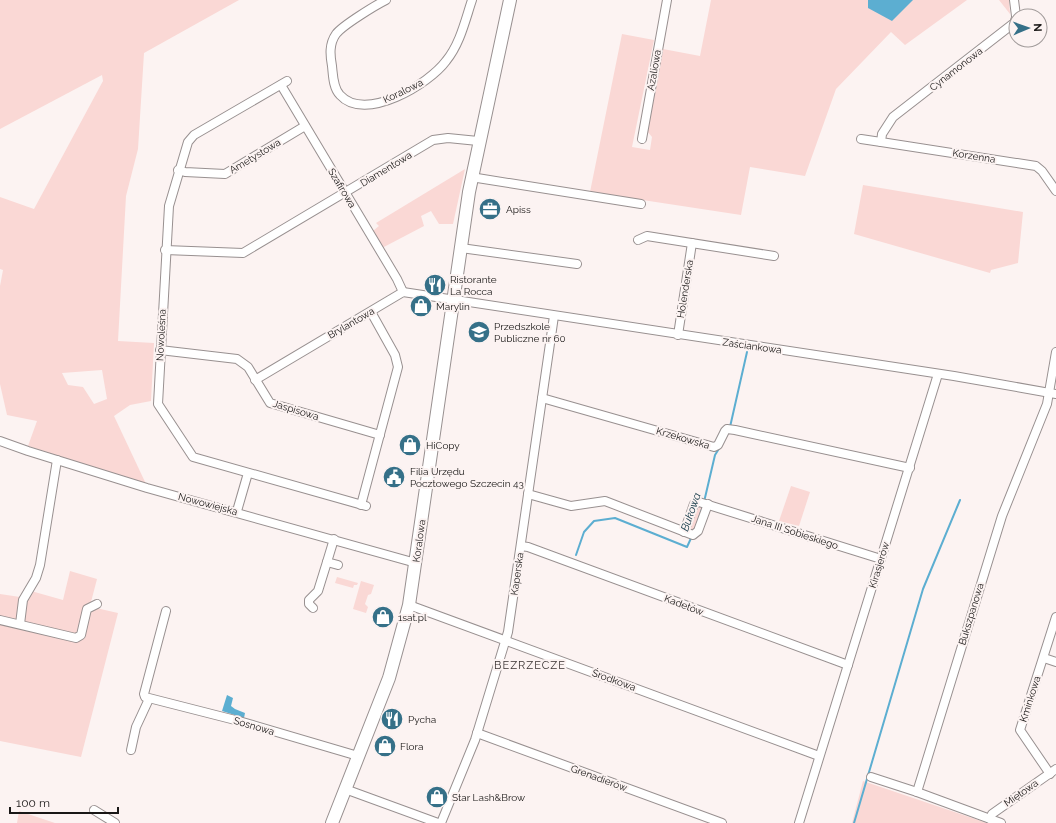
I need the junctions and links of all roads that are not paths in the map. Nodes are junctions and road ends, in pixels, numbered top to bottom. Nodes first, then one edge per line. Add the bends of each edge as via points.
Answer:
1 (386, 0) edge
2 (472, 0) edge
3 (510, 0) edge
4 (667, 0) edge
5 (1008, 29) edge
6 (284, 83) joint
7 (305, 126) junction
8 (642, 139) dead end
9 (861, 139) dead end
10 (478, 141) junction
11 (881, 142) junction
12 (178, 170) junction
13 (471, 178) junction
14 (1056, 191) edge
15 (345, 193) junction
16 (641, 204) dead end
17 (638, 240) dead end
18 (692, 243) junction
19 (461, 248) junction
20 (166, 250) junction
21 (774, 256) dead end
22 (577, 264) dead end
23 (402, 292) junction
24 (453, 300) junction
25 (371, 312) junction
26 (554, 316) junction
27 (678, 335) junction
28 (160, 350) junction
29 (1056, 352) edge
30 (938, 374) junction
31 (256, 380) junction
32 (1053, 393) edge
33 (542, 398) junction
34 (380, 435) junction
35 (0, 441) edge
36 (57, 460) junction
37 (910, 468) junction
38 (248, 473) junction
39 (528, 494) junction
40 (708, 504) junction
41 (237, 512) junction
42 (684, 532) junction
43 (334, 539) junction
44 (521, 546) junction
45 (881, 559) junction
46 (327, 562) junction
47 (416, 563) junction
48 (338, 565) dead end
49 (97, 604) dead end
50 (409, 605) junction
51 (313, 608) dead end
52 (166, 610) dead end
53 (1056, 617) edge
54 (0, 620) edge
55 (20, 624) junction
56 (506, 640) junction
57 (1044, 658) junction
58 (1056, 662) edge
59 (848, 665) junction
60 (149, 699) junction
61 (477, 733) junction
62 (131, 750) dead end
63 (358, 756) junction
64 (820, 756) junction
65 (1053, 772) edge
66 (871, 777) dead end
67 (346, 789) junction
68 (917, 792) junction
69 (94, 810) dead end
70 (990, 819) junction
71 (115, 823) edge
72 (332, 823) edge
73 (440, 823) edge
74 (722, 823) edge
75 (799, 823) edge
76 (1001, 823) edge

1 - 2 street, Koralowa via 341,30 332,44 330,54 336,89 351,102 368,105 383,102 414,88 436,73 452,53 460,37
3 - 10 street, Koralowa
4 - 8 street, Azaliowa
5 - 11 street, Cynamonowa via 893,117 882,134
6 - 7 street, Szafirowa
6 - 12 street, Nowoleśna via 194,135 188,142
7 - 12 street, Ametystowa via 225,174
7 - 15 street, Szafirowa
9 - 11 street, Korzenna
10 - 13 street, Koralowa
10 - 15 street, Diamentowa via 448,138 433,140
11 - 14 street, Korzenna via 1036,166
12 - 20 street, Nowoleśna via 169,206
13 - 16 street
13 - 19 street, Koralowa
15 - 20 street, Diamentowa via 243,253
15 - 23 street, Szafirowa via 397,279
17 - 18 street via 647,236
18 - 21 street
18 - 27 street, Holenderska
19 - 22 street
19 - 24 street, Koralowa
20 - 28 street, Nowoleśna
23 - 24 street
23 - 25 street, Brylantowa
24 - 26 street, Zaściankowa
24 - 47 street, Koralowa
25 - 31 street, Brylantowa
25 - 34 street via 398,363
26 - 27 street, Zaściankowa
26 - 33 street, Kaperska
27 - 30 street, Zaściankowa
28 - 31 street, Jaspisowa via 230,357 246,365
28 - 38 street, Nowoleśna via 158,404 190,455
29 - 32 street, Bukszpanowa
30 - 32 street, Zaściankowa
30 - 37 street, Kirasjerów
31 - 34 street, Jaspisowa via 270,403
32 - 68 street, Bukszpanowa via 1002,516
33 - 37 street, Krzekowska via 714,447 718,445 727,429
33 - 39 street, Kaperska
34 - 38 street, Nowoleśna via 363,506
35 - 36 street, Nowowiejska
36 - 41 street, Nowowiejska
36 - 55 street via 40,565 36,578 23,600
37 - 45 street, Kirasjerów
38 - 41 street
39 - 42 street via 571,506 605,501
39 - 44 street, Kaperska
40 - 42 street via 694,504
40 - 42 street via 696,534
40 - 45 street, Jana III Sobieskiego
41 - 43 street, Nowowiejska
43 - 46 street
43 - 47 street, Nowowiejska
44 - 56 street, Kaperska
44 - 59 street, Kadetów
45 - 59 street, Kirasjerów
46 - 48 street
46 - 51 street via 318,591 309,600
47 - 50 street, Koralowa
49 - 55 street via 87,609 81,635 76,638
50 - 56 street, Środkowa
50 - 63 street, Koralowa via 391,672
52 - 60 street via 144,694
53 - 57 street, Kminkowa
54 - 55 street
56 - 61 street, Kaperska
56 - 64 street, Środkowa
57 - 58 street
57 - 65 street, Kminkowa via 1020,730
59 - 64 street, Kirasjerów
60 - 62 street via 136,727
60 - 63 street, Sosnowa via 239,721
61 - 73 street, Kaperska
61 - 74 street, Grenadierów
63 - 67 street, Koralowa
64 - 75 street, Kirasjerów
65 - 70 street, Miętowa via 992,814
66 - 68 street
67 - 72 street, Koralowa
67 - 73 street
68 - 70 street
69 - 71 street
70 - 76 street

